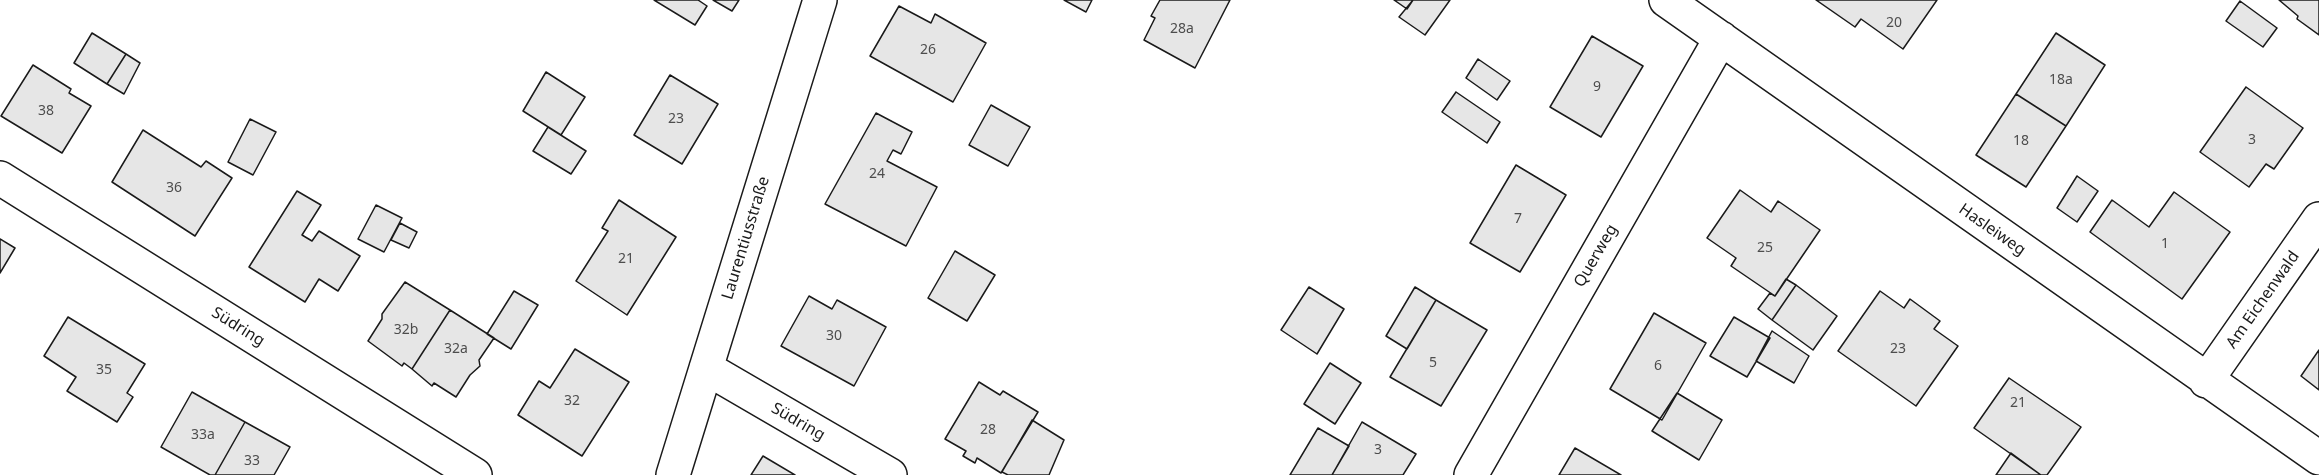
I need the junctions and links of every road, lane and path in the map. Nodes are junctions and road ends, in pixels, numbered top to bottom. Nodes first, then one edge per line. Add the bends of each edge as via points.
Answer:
1 (820, 0) edge
2 (1666, 0) edge
3 (1721, 38) junction
4 (0, 178) edge
5 (2319, 219) edge
6 (706, 368) junction
7 (2206, 381) junction
8 (2319, 458) edge
9 (475, 475) edge
10 (673, 475) edge
11 (890, 475) edge
12 (1472, 475) edge

1 - 6 street, Laurentiusstraße
2 - 3 street, Hasleiweg
3 - 7 street, Hasleiweg
3 - 12 street, Querweg
4 - 9 street, Südring
5 - 7 street, Am Eichenwald
6 - 10 street, Laurentiusstraße
6 - 11 street, Südring
7 - 8 street, Hasleiweg

